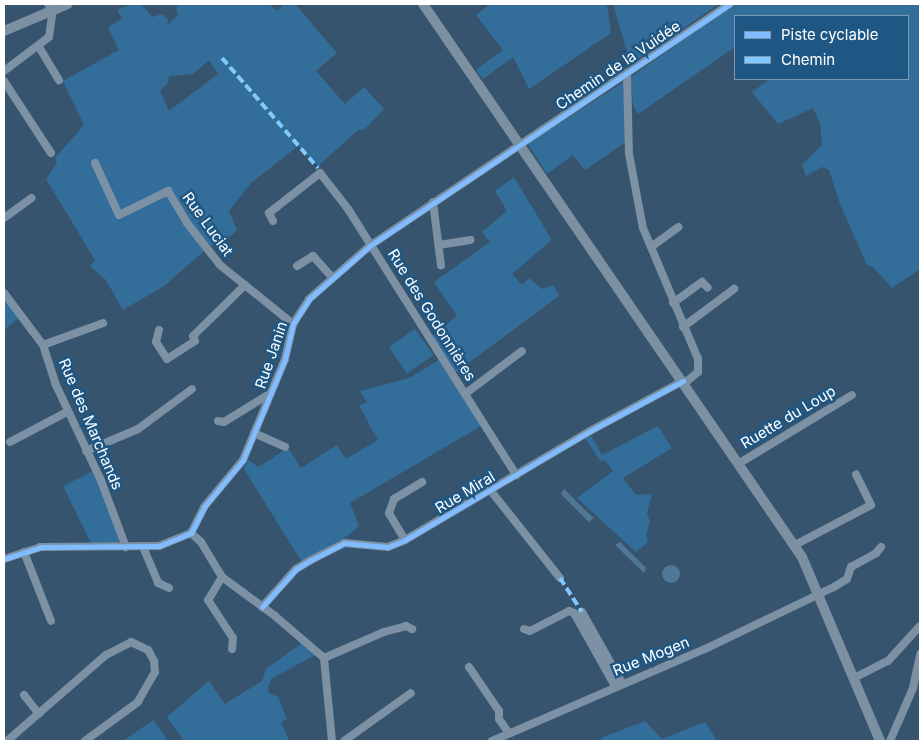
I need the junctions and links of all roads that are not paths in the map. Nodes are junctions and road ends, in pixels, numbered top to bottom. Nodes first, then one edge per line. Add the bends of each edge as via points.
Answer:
1 (68, 4) edge
2 (422, 4) edge
3 (729, 4) edge
4 (50, 7) edge
5 (4, 31) edge
6 (40, 47) junction
7 (4, 71) edge
8 (627, 73) junction
9 (59, 80) dead end
10 (4, 81) edge
11 (520, 145) junction
12 (51, 153) dead end
13 (94, 163) dead end
14 (32, 198) dead end
15 (434, 202) junction
16 (4, 218) edge
17 (273, 221) dead end
18 (680, 227) dead end
19 (471, 240) dead end
20 (439, 244) junction
21 (371, 245) junction
22 (651, 248) junction
23 (441, 265) dead end
24 (297, 266) dead end
25 (332, 277) junction
26 (245, 285) junction
27 (708, 288) dead end
28 (734, 289) dead end
29 (4, 293) edge
30 (673, 303) junction
31 (103, 323) dead end
32 (293, 324) junction
33 (683, 327) junction
34 (159, 330) dead end
35 (43, 345) junction
36 (522, 351) dead end
37 (684, 382) junction
38 (192, 389) dead end
39 (271, 393) junction
40 (465, 394) junction
41 (852, 395) dead end
42 (67, 412) junction
43 (218, 421) dead end
44 (254, 433) junction
45 (10, 442) dead end
46 (285, 447) dead end
47 (86, 451) junction
48 (738, 464) junction
49 (516, 474) junction
50 (856, 474) dead end
51 (422, 482) dead end
52 (491, 490) junction
53 (191, 533) junction
54 (405, 540) junction
55 (126, 546) junction
56 (794, 546) junction
57 (143, 547) junction
58 (881, 547) dead end
59 (24, 552) junction
60 (4, 556) edge
61 (222, 577) junction
62 (560, 578) dead end
63 (169, 588) dead end
64 (818, 592) junction
65 (262, 607) junction
66 (582, 612) dead end
67 (51, 621) dead end
68 (920, 626) edge
69 (412, 629) dead end
70 (524, 629) dead end
71 (917, 637) edge
72 (232, 649) dead end
73 (920, 654) edge
74 (324, 658) junction
75 (469, 667) dead end
76 (854, 678) junction
77 (618, 685) junction
78 (411, 693) dead end
79 (24, 695) dead end
80 (39, 714) junction
81 (508, 732) junction
82 (8, 741) edge
83 (85, 741) edge
84 (332, 741) edge
85 (344, 741) edge
86 (492, 741) edge
87 (880, 741) edge
88 (890, 741) edge

1 - 4 main road
2 - 11 main road
3 - 8 street, Chemin de la Vuidée
4 - 5 main road
4 - 6 street via 48,37
6 - 7 street
6 - 9 street
8 - 11 street, Chemin de la Vuidée
8 - 22 street via 632,180
10 - 12 street
11 - 15 street, Rue Janin
11 - 37 main road
13 - 26 street, Rue Luciat via 119,215 168,191 211,255
14 - 16 street
15 - 20 street
15 - 21 street, Rue Janin
17 - 21 street, Rue des Godonnières via 269,213 320,173
18 - 22 street
19 - 20 street
20 - 23 street
21 - 25 street, Rue Janin
21 - 40 street, Rue des Godonnières
22 - 30 street
24 - 25 street via 313,256
25 - 32 street, Rue Janin via 309,299
26 - 32 street, Rue Luciat
26 - 34 street via 193,336 195,341 167,359 156,342
27 - 30 street via 702,282
28 - 33 street
29 - 35 street, Rue des Marchands
30 - 33 street
31 - 35 street
32 - 39 street, Rue Janin via 286,359
33 - 37 street via 699,368
35 - 42 street, Rue des Marchands
36 - 40 street
37 - 48 main road
37 - 49 street, Rue Miral
38 - 47 street via 138,429
39 - 43 street via 224,422
39 - 44 street, Rue Janin
40 - 49 street, Rue des Godonnières
41 - 48 street, Ruette du Loup
42 - 45 street
42 - 47 street, Rue des Marchands
44 - 46 street
44 - 53 street, Rue Janin via 243,460 204,507
47 - 55 street, Rue des Marchands
48 - 56 main road
49 - 52 street, Rue Miral
50 - 56 street via 871,505
51 - 54 street via 394,499 389,513
52 - 54 street, Rue Miral
52 - 62 street
53 - 57 street via 166,544
53 - 61 street via 201,542
54 - 65 street, Rue Miral via 377,547 357,542 344,543 296,569
55 - 57 street
55 - 59 street via 47,547
56 - 64 main road
57 - 63 street via 158,583
58 - 64 street, Rue Mogen via 850,567 845,581
59 - 60 street
59 - 67 street
61 - 65 street
61 - 72 street via 208,600 233,638
64 - 76 main road
64 - 77 street, Rue Mogen via 705,649
65 - 74 street
66 - 77 street
68 - 71 street
69 - 74 street via 406,626 384,632
70 - 77 street via 530,631 569,611 574,613
71 - 76 street via 888,661
73 - 88 street via 913,688
74 - 84 street
75 - 81 street via 499,711 499,719
76 - 87 main road
77 - 81 street, Rue Mogen
78 - 85 street
79 - 80 street
80 - 82 street
80 - 83 street via 110,652 131,642 148,650 154,661 154,672 138,702
81 - 86 street, Rue Mogen

